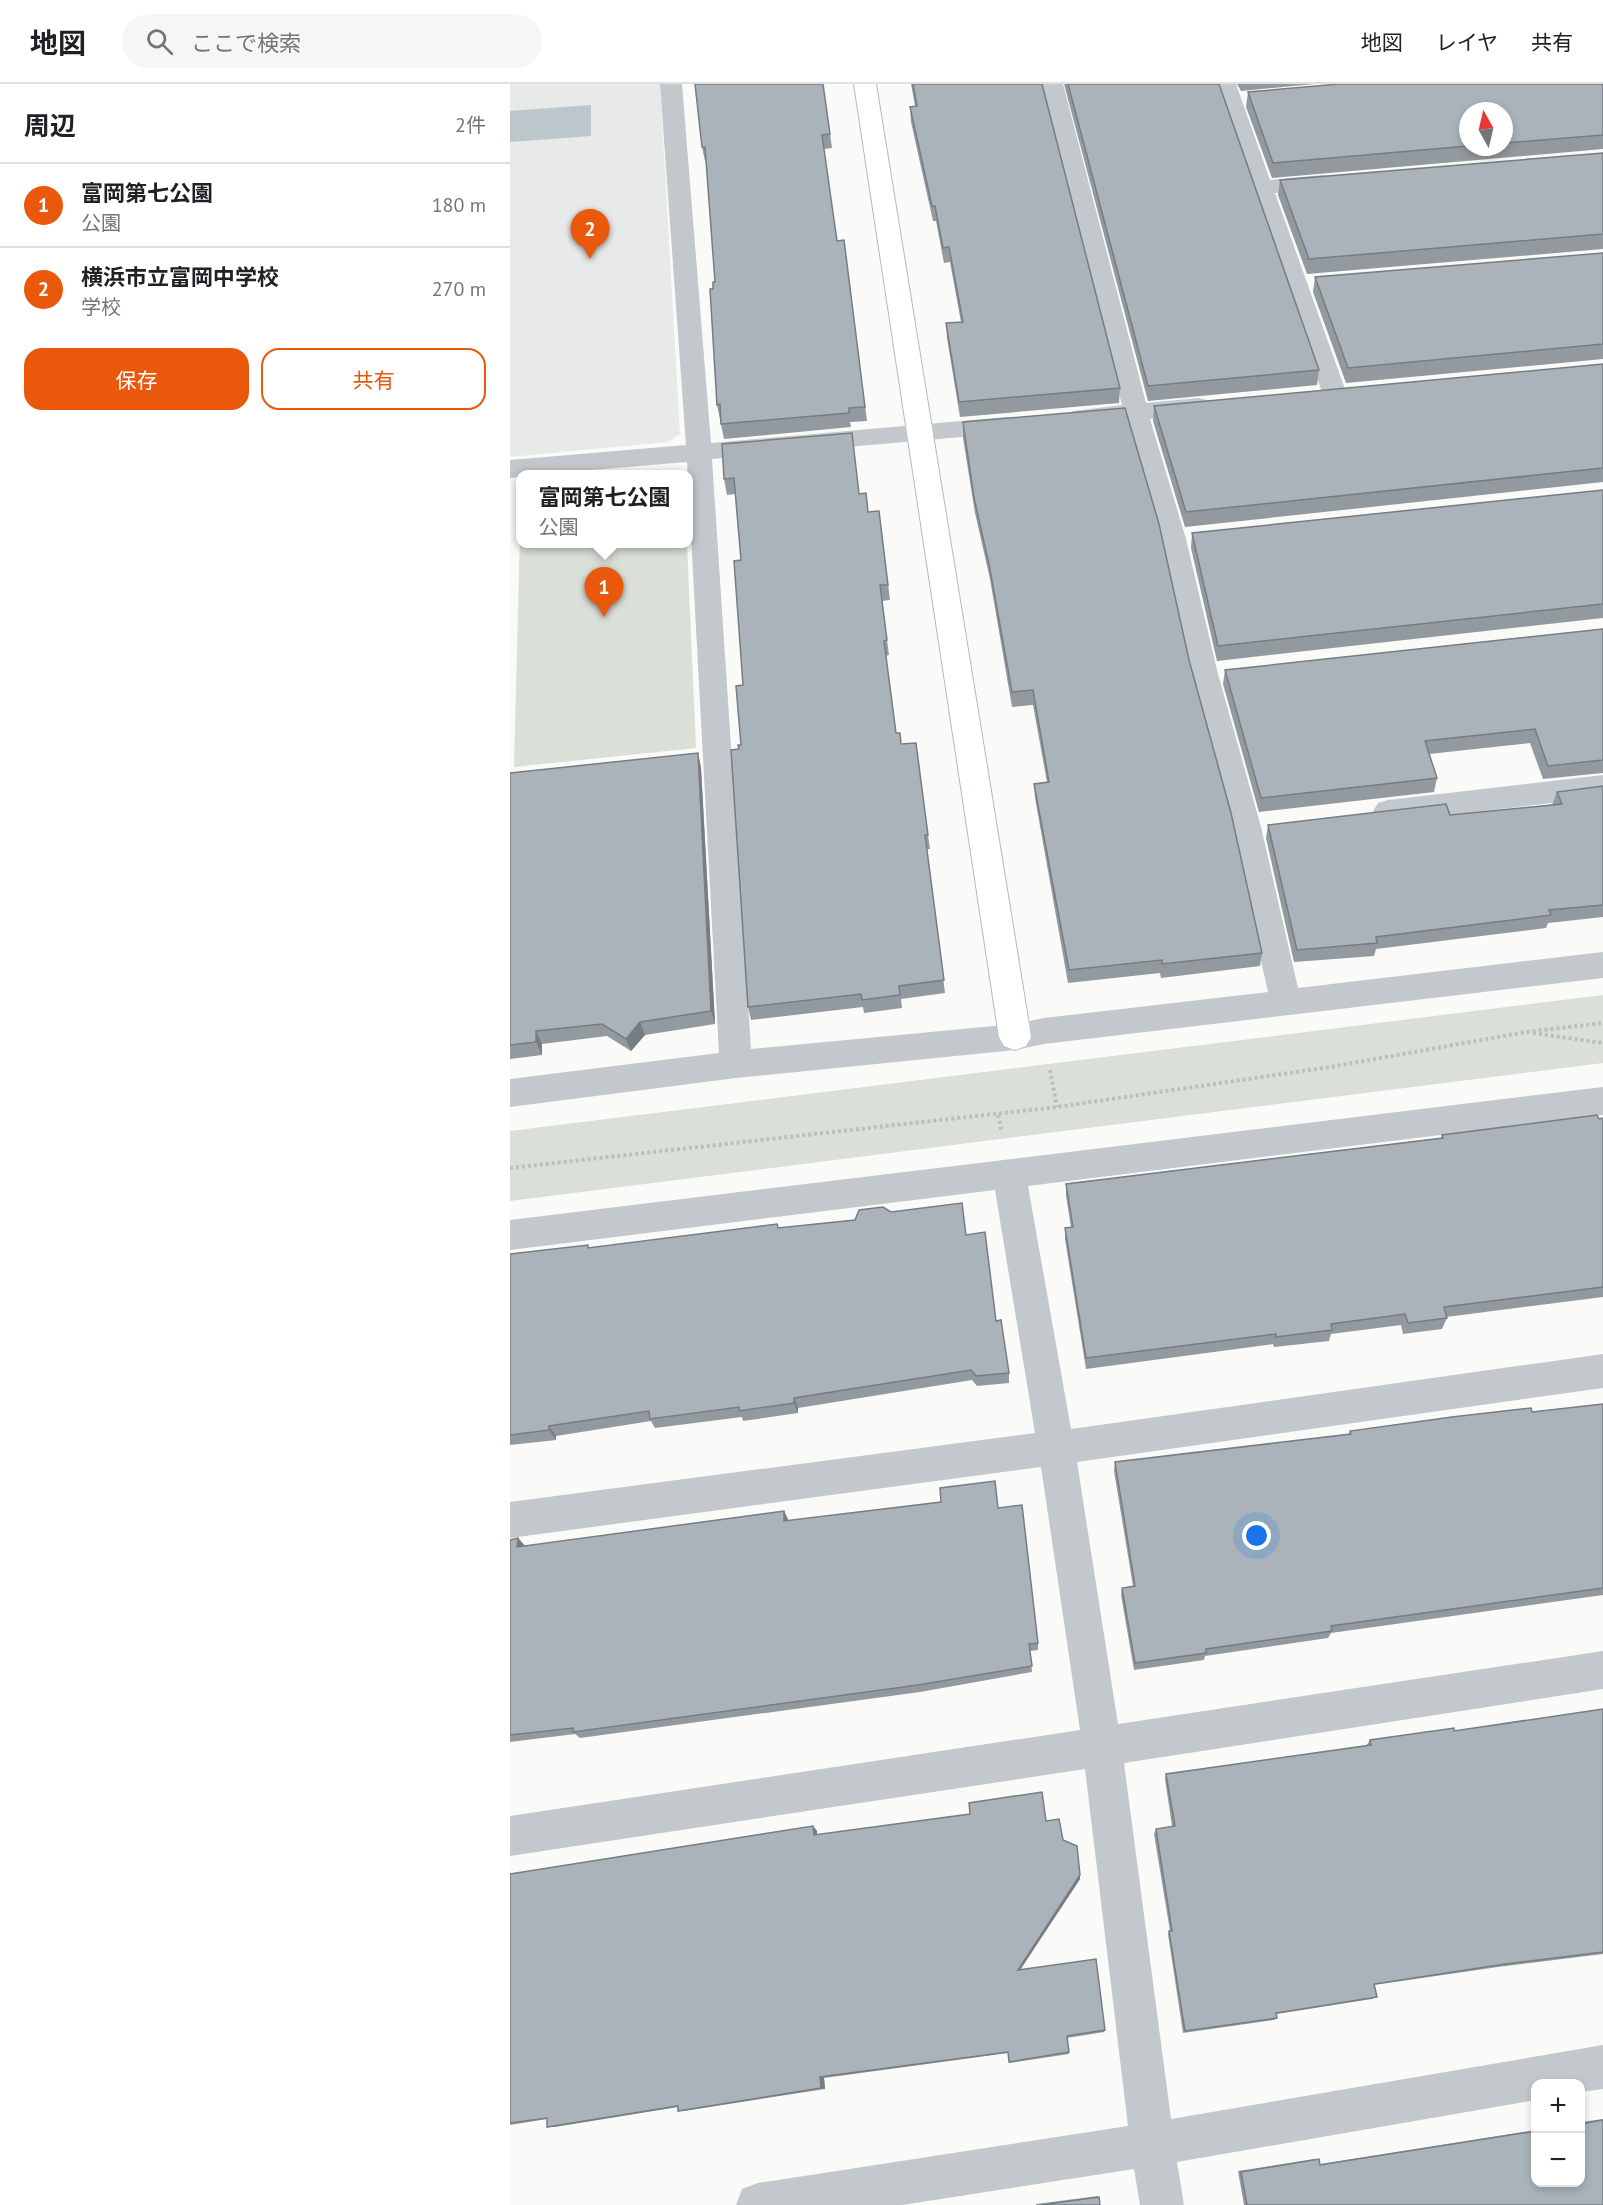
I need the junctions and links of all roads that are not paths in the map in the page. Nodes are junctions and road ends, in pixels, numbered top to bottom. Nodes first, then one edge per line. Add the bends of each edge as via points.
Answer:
1 (671, 84) edge
2 (865, 84) edge
3 (1052, 84) edge
4 (1228, 92) edge
5 (1254, 98) edge
6 (1344, 180) edge
7 (1262, 187) junction
8 (1320, 282) edge
9 (1296, 284) junction
10 (1334, 392) edge
11 (1218, 404) edge
12 (1136, 412) junction
13 (919, 433) junction
14 (699, 453) junction
15 (510, 469) edge
16 (1603, 786) edge
17 (1365, 814) edge
18 (1603, 965) edge
19 (1286, 1004) junction
20 (1016, 1036) junction
21 (736, 1065) junction
22 (510, 1093) edge
23 (1603, 1101) edge
24 (1009, 1175) junction
25 (510, 1235) edge
26 (1603, 1371) edge
27 (1056, 1448) junction
28 (510, 1520) edge
29 (1603, 1670) edge
30 (1102, 1745) junction
31 (510, 1836) edge
32 (1603, 2067) edge
33 (1152, 2144) junction
34 (758, 2205) edge
35 (1162, 2205) edge

1 - 14 street
2 - 13 street
3 - 12 street
4 - 5 street
4 - 7 street
6 - 7 street
7 - 9 street
8 - 9 street
9 - 10 street
11 - 12 street
12 - 13 street
12 - 19 street via 1185,538 1258,826
13 - 14 street
13 - 20 street
14 - 15 street
14 - 21 street
16 - 17 street
18 - 19 street
19 - 20 street
20 - 21 street
21 - 22 street
23 - 24 street
24 - 25 street
24 - 27 street
26 - 27 street
27 - 28 street
27 - 30 street
29 - 30 street
30 - 31 street
30 - 33 street
32 - 33 street
33 - 34 street
33 - 35 street

